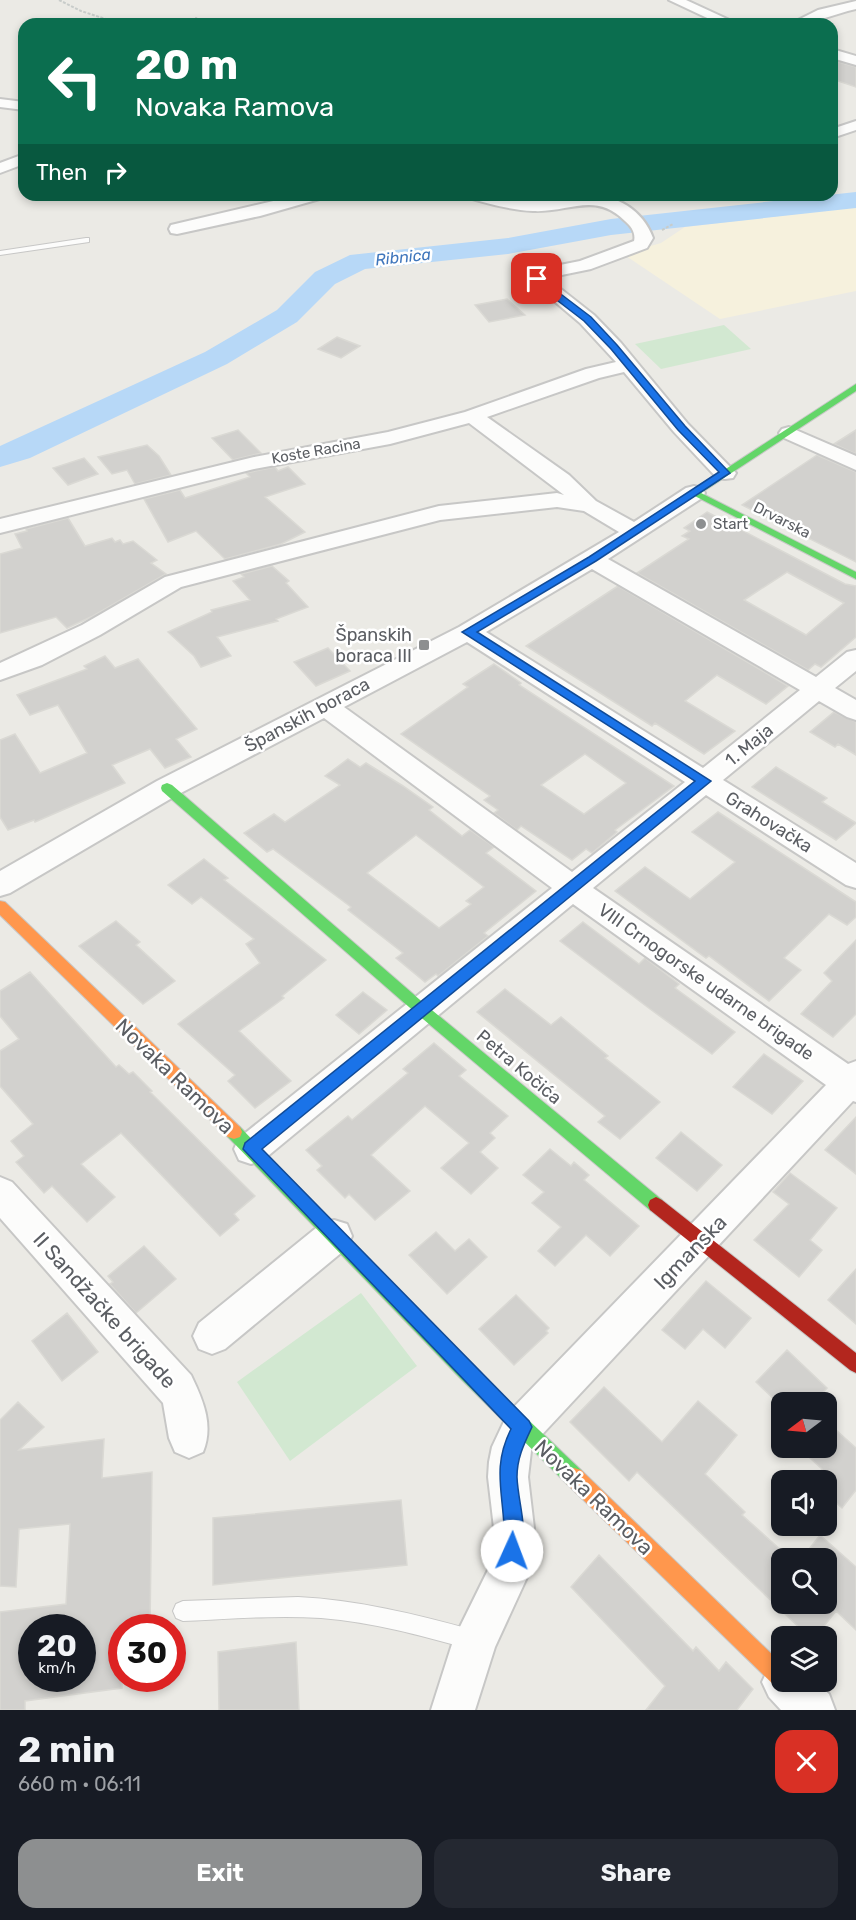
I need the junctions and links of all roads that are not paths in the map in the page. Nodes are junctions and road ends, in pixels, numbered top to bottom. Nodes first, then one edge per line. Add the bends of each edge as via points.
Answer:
1 (675, 0) edge
2 (856, 5) edge
3 (717, 18) edge
4 (811, 18) edge
5 (856, 49) edge
6 (844, 57) edge
7 (0, 103) edge
8 (18, 105) edge
9 (856, 125) edge
10 (838, 132) edge
11 (18, 161) edge
12 (0, 168) edge
13 (296, 201) edge
14 (506, 201) edge
15 (573, 201) edge
16 (600, 201) edge
17 (177, 229) dead end
18 (86, 240) dead end
19 (0, 253) edge
20 (629, 365) junction
21 (856, 387) edge
22 (472, 416) junction
23 (789, 433) junction
24 (856, 464) edge
25 (725, 473) junction
26 (694, 493) junction
27 (590, 506) junction
28 (0, 526) edge
29 (634, 531) junction
30 (592, 559) junction
31 (856, 576) edge
32 (468, 632) junction
33 (856, 658) edge
34 (0, 672) edge
35 (817, 690) junction
36 (324, 705) junction
37 (856, 711) edge
38 (704, 781) junction
39 (167, 788) junction
40 (856, 877) edge
41 (0, 885) edge
42 (572, 888) junction
43 (0, 906) edge
44 (422, 1010) junction
45 (854, 1082) edge
46 (251, 1149) junction
47 (0, 1193) edge
48 (334, 1236) junction
49 (700, 1241) junction
50 (212, 1336) dead end
51 (856, 1364) edge
52 (522, 1427) junction
53 (189, 1438) dead end
54 (183, 1611) dead end
55 (475, 1641) junction
56 (771, 1668) edge
57 (795, 1692) edge
58 (453, 1710) edge
59 (813, 1710) edge

1 - 3 street
2 - 4 street
5 - 6 street
7 - 8 street
9 - 10 street
11 - 12 street
13 - 17 street
14 - 15 street via 549,206
16 - 20 street via 637,221 644,238 641,244 585,265 541,274 537,279 587,319
18 - 19 lane
20 - 22 street, Koste Racina via 593,372
20 - 25 street
21 - 23 street, Španskih boraca
22 - 27 street via 561,480
22 - 28 street, Koste Racina via 390,438 177,480
23 - 24 street
23 - 25 street, Španskih boraca
25 - 26 street, Španskih boraca
26 - 29 street, Španskih boraca
26 - 31 street, Drvarska
27 - 29 street
27 - 34 street via 557,500 440,513 173,582 91,630
29 - 30 street, Španskih boraca
30 - 32 street, Španskih boraca
30 - 35 street
32 - 36 street, Španskih boraca
32 - 38 street, Grahovačka
33 - 35 street, 1. Maja
35 - 37 street
35 - 38 street, 1. Maja
36 - 39 street, Španskih boraca
36 - 42 street, VIII Crnogorske udarne brigade
38 - 40 street, Grahovačka
38 - 42 street, 1. Maja
39 - 41 street, Španskih boraca
39 - 44 street, Petra Kočića
42 - 44 street, 1. Maja
42 - 45 street, VIII Crnogorske udarne brigade
43 - 46 street, Novaka Ramova
44 - 46 street, 1. Maja
44 - 49 street, Petra Kočića
45 - 49 street, Igmanska
46 - 48 street, Novaka Ramova
47 - 53 street, II Sandžačke brigade via 177,1389 185,1405
48 - 50 street
48 - 52 street, Novaka Ramova
49 - 51 street, Petra Kočića
49 - 52 street, Igmanska
52 - 55 street via 509,1462 514,1528 508,1574
52 - 56 street, Novaka Ramova
54 - 55 lane via 299,1607 408,1623
55 - 58 street
57 - 59 street, Novaka Ramova

